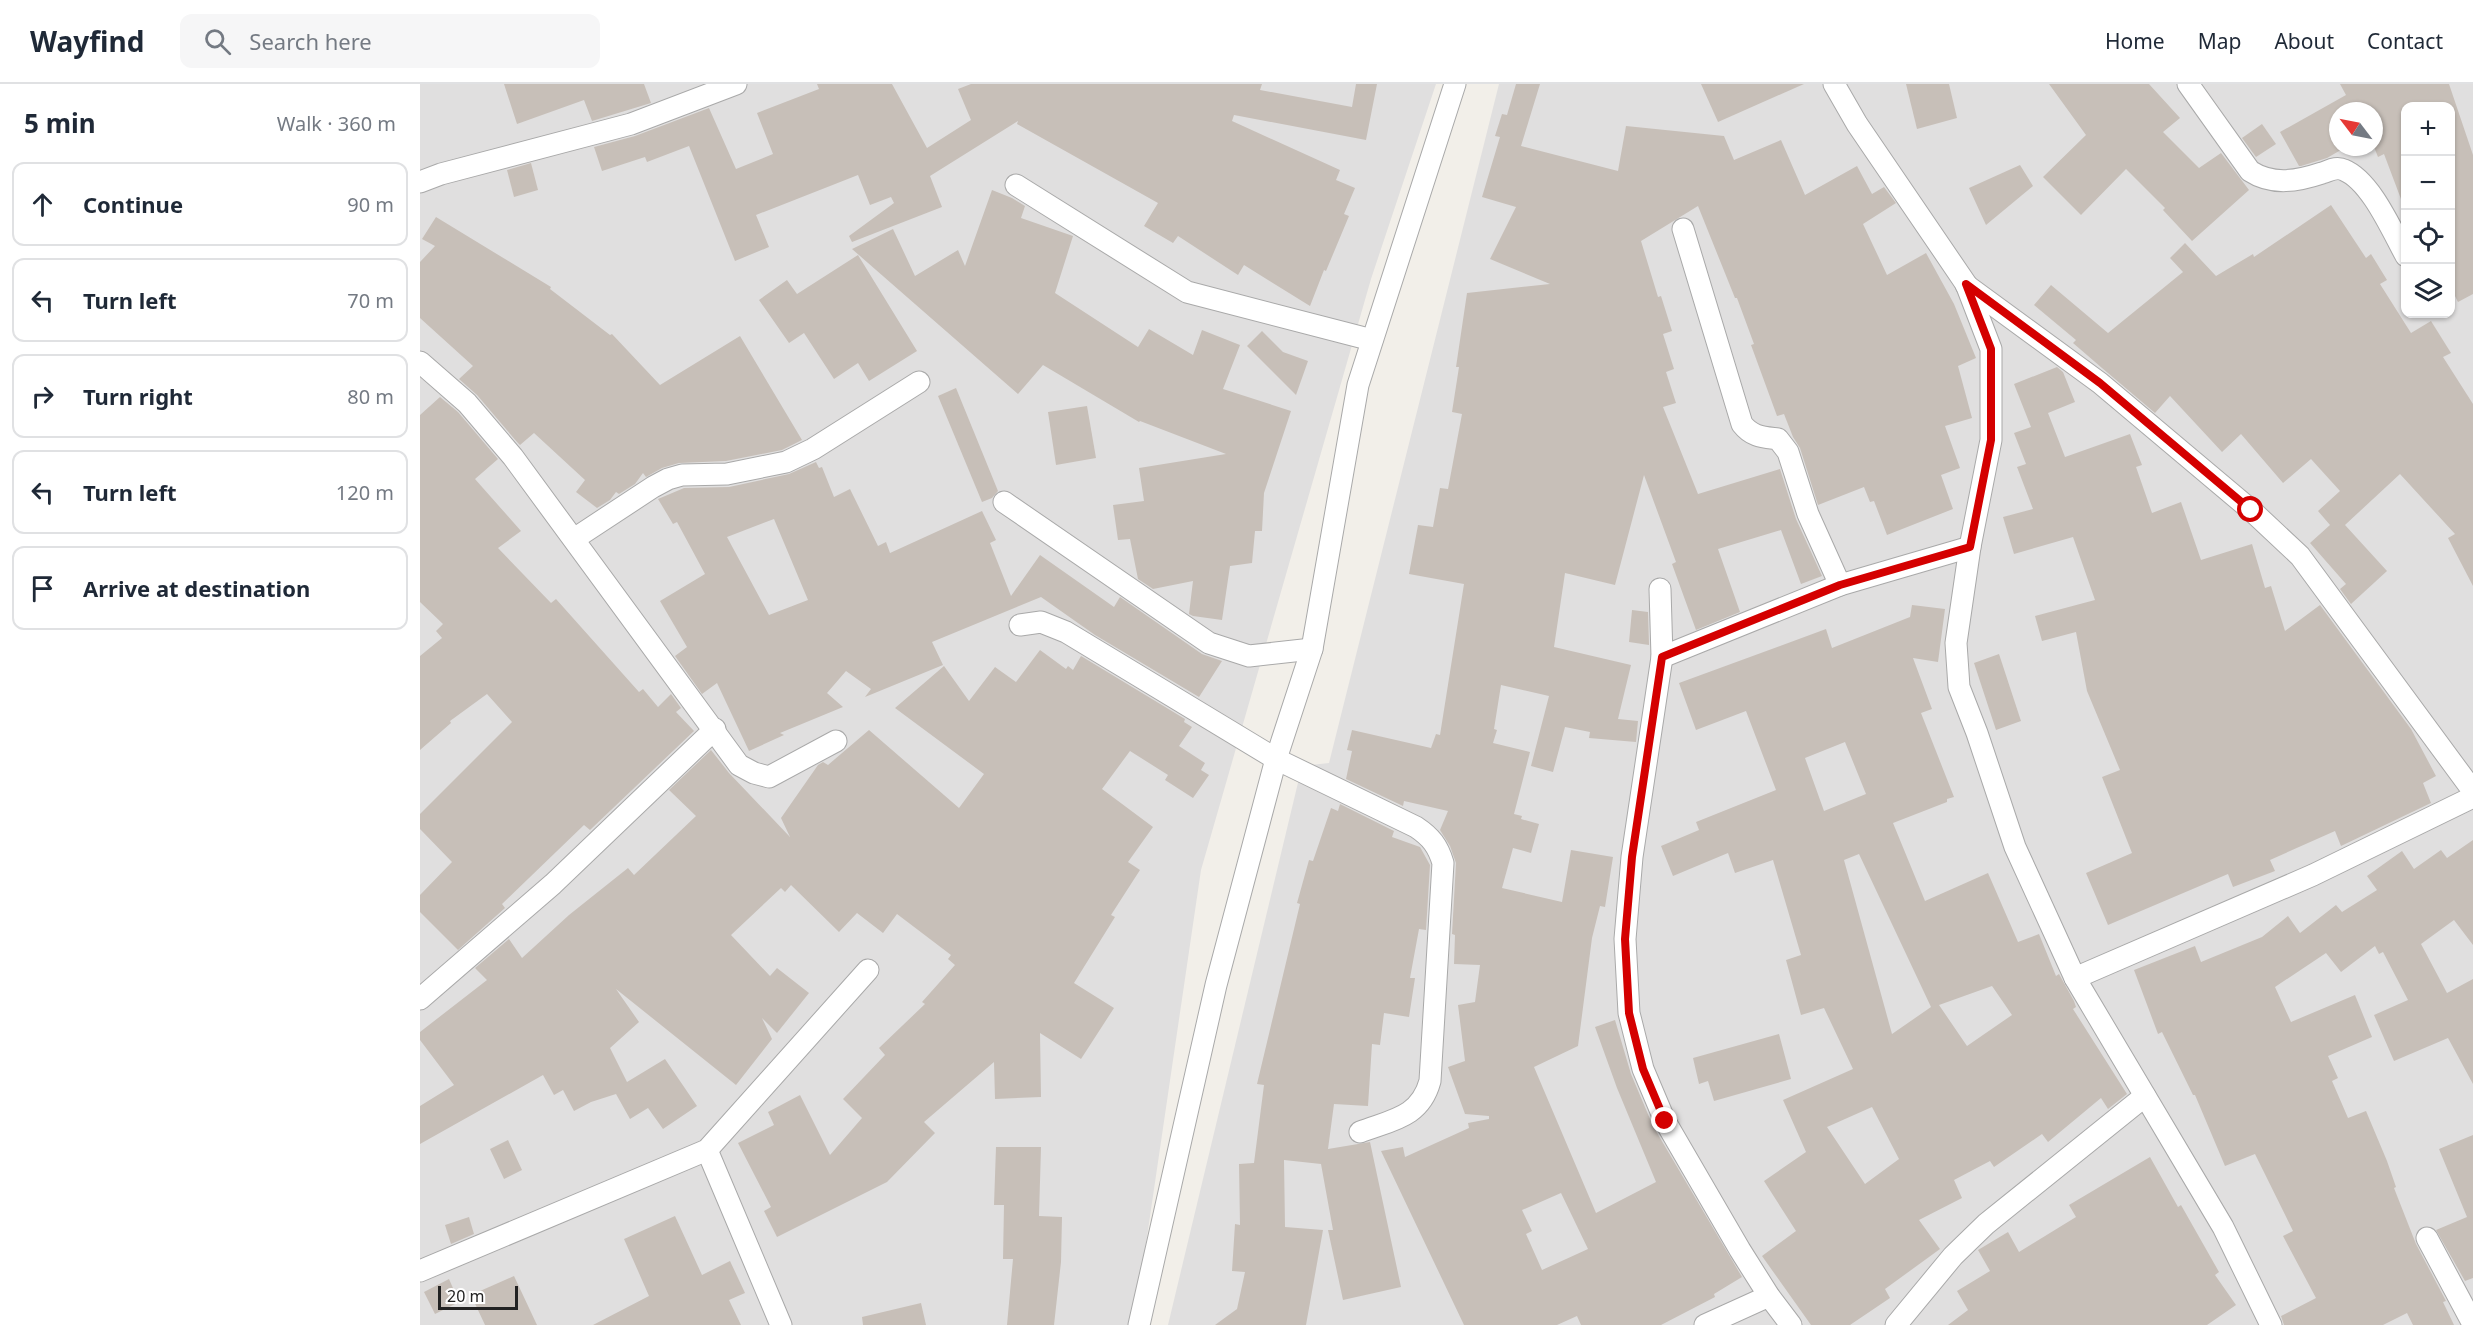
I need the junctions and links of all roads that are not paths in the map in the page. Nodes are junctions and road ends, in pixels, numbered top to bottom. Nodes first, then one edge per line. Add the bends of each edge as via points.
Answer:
1 (736, 84) edge
2 (1455, 84) edge
3 (1834, 84) edge
4 (2188, 84) edge
5 (420, 182) edge
6 (1016, 185) dead end
7 (1683, 229) dead end
8 (2401, 247) edge
9 (1966, 284) junction
10 (1372, 340) junction
11 (420, 362) edge
12 (919, 382) dead end
13 (1004, 502) dead end
14 (574, 539) junction
15 (1970, 547) junction
16 (1840, 585) junction
17 (1660, 589) dead end
18 (1020, 625) dead end
19 (1312, 649) junction
20 (1662, 657) junction
21 (715, 729) junction
22 (836, 741) dead end
23 (1276, 759) junction
24 (2473, 791) edge
25 (2473, 798) edge
26 (868, 970) dead end
27 (2075, 978) junction
28 (420, 999) edge
29 (2145, 1096) junction
30 (1360, 1132) dead end
31 (707, 1150) junction
32 (2427, 1238) dead end
33 (420, 1271) edge
34 (1769, 1296) junction
35 (2473, 1324) edge
36 (781, 1325) edge
37 (1139, 1325) edge
38 (1705, 1325) edge
39 (1791, 1325) edge
40 (1896, 1325) edge
41 (2271, 1325) edge

1 - 5 street via 631,124
2 - 10 street
3 - 9 street
4 - 8 street via 2250,171 2261,178 2290,181 2338,168 2346,170 2372,197
6 - 10 street via 1187,292
7 - 16 street via 1742,424 1756,436 1778,439 1788,452 1808,514
9 - 15 street via 1991,349 1991,440
9 - 24 street via 2100,383 2301,556
10 - 19 street via 1358,385
11 - 14 street via 466,403 513,457
12 - 14 street via 786,462 727,474 668,479
13 - 19 street via 1209,643 1249,656
14 - 21 street
15 - 16 street
15 - 27 street via 1956,643 1959,687 2014,847
16 - 20 street
17 - 20 street
18 - 23 street via 1041,622 1066,632
19 - 23 street
20 - 34 street via 1632,857 1625,939 1629,1013 1643,1069 1665,1121
21 - 22 street via 739,765 768,777
21 - 28 street via 553,884
23 - 30 street via 1429,835 1443,863 1426,1095 1404,1116
23 - 37 street via 1216,985
25 - 27 street via 2313,875
26 - 31 street
27 - 29 street
29 - 40 street via 1986,1224 1953,1256
29 - 41 street via 2223,1227
31 - 33 street
31 - 36 street
32 - 35 street
34 - 38 street
34 - 39 street

